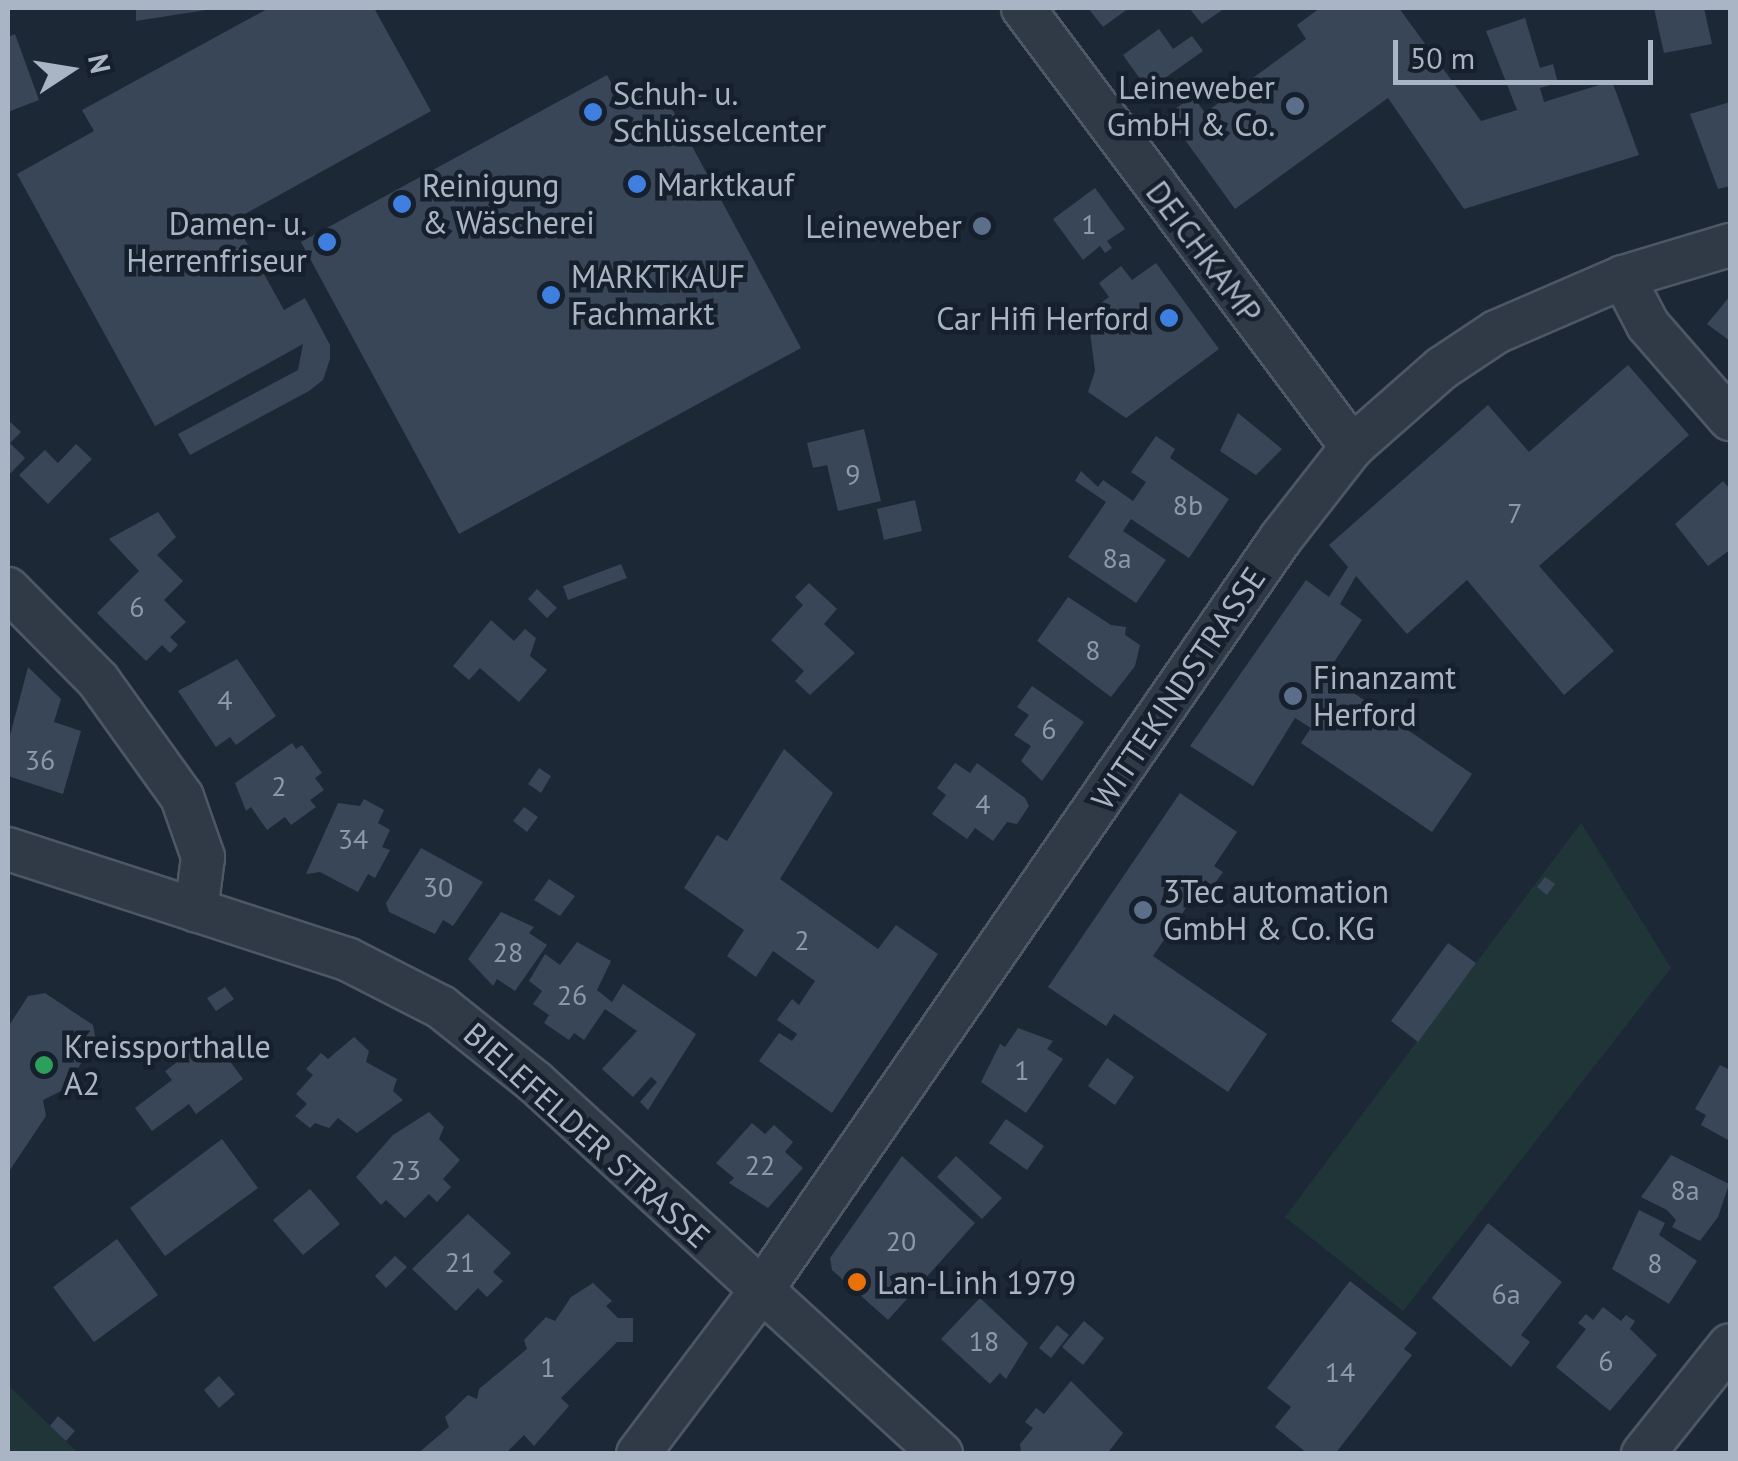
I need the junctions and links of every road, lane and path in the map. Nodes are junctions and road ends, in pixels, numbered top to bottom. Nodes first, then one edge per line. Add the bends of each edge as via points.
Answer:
1 (1023, 8) edge
2 (1730, 245) edge
3 (1623, 277) junction
4 (1730, 419) edge
5 (1352, 447) junction
6 (8, 589) edge
7 (8, 850) edge
8 (196, 910) junction
9 (761, 1291) junction
10 (1730, 1346) edge
11 (638, 1454) edge
12 (941, 1454) edge
13 (1643, 1454) edge

1 - 5 street, DEICHKAMP
2 - 3 street, WITTEKINDSTRASSE
3 - 4 street via 1648,325
3 - 5 street, WITTEKINDSTRASSE via 1534,312 1473,346
5 - 9 street, WITTEKINDSTRASSE via 1281,538
6 - 8 street via 98,680 182,797 202,857
7 - 8 street, BIELEFELDER STRASSE
8 - 9 street, BIELEFELDER STRASSE via 347,958 441,1007 535,1082
9 - 11 street, WITTEKINDSTRASSE
9 - 12 street, BIELEFELDER STRASSE
10 - 13 street

